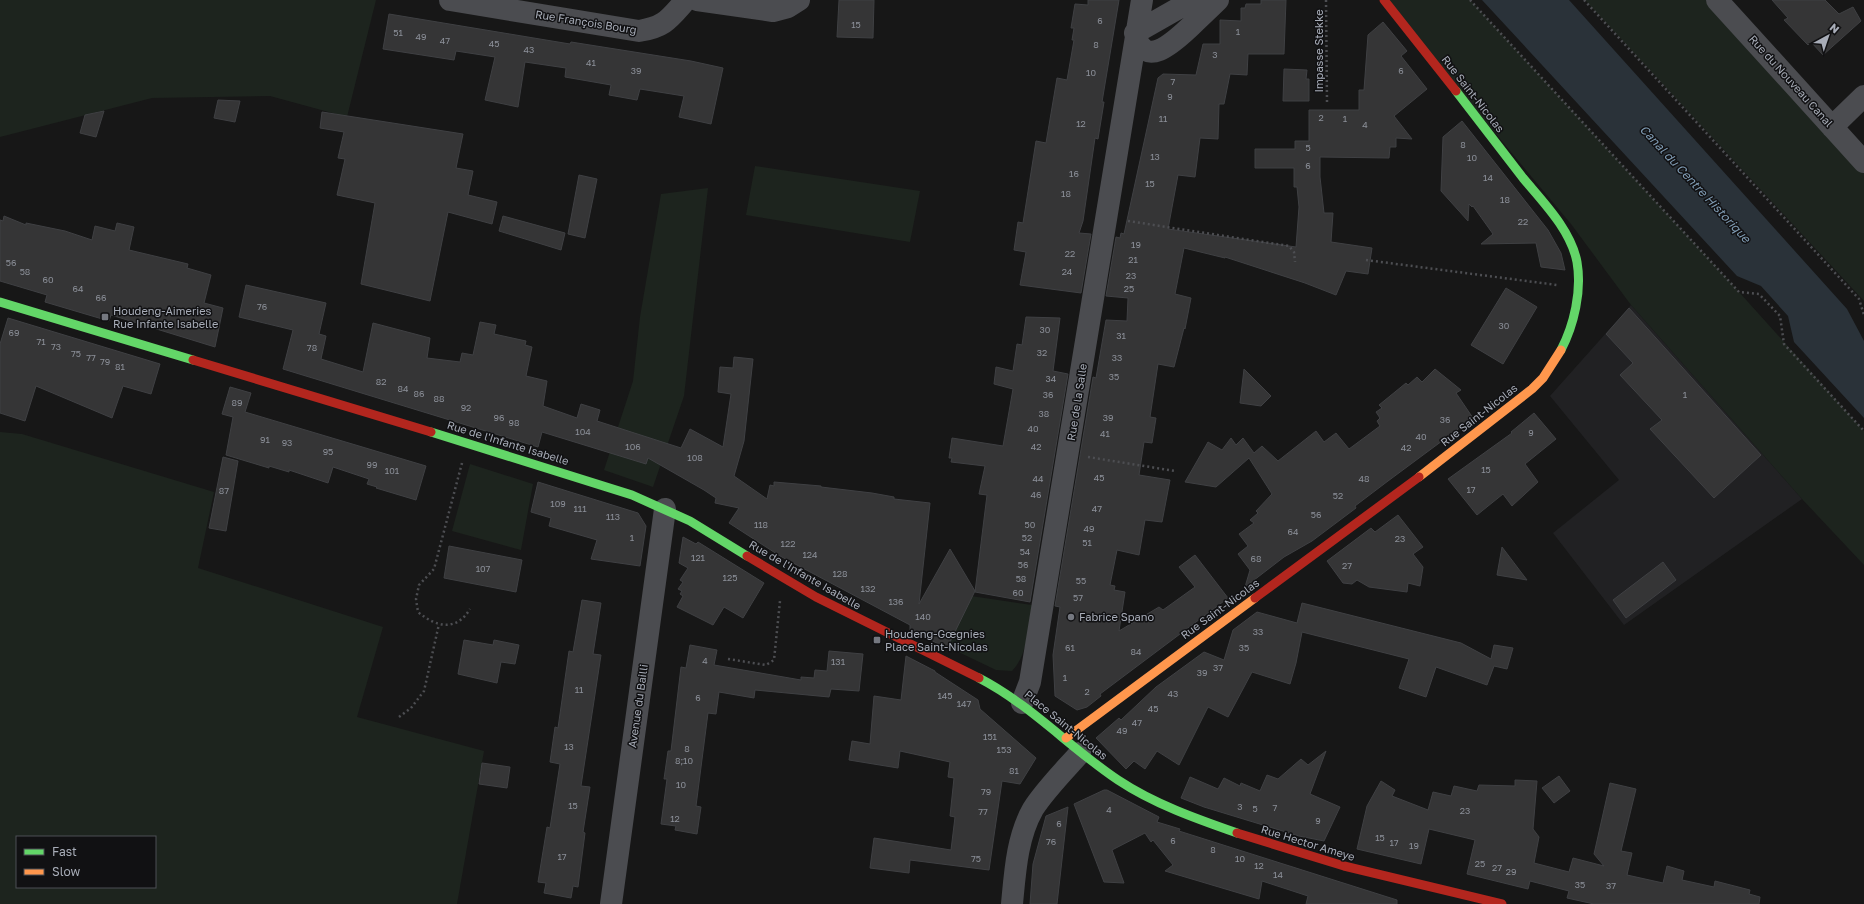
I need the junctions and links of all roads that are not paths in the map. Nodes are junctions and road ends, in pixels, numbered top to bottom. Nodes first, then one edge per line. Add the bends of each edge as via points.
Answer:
1 (450, 0) edge
2 (686, 0) edge
3 (697, 0) edge
4 (799, 0) edge
5 (1142, 0) edge
6 (1194, 0) edge
7 (1218, 0) edge
8 (1384, 0) edge
9 (1717, 0) edge
10 (476, 2) edge
11 (1135, 34) junction
12 (1168, 47) junction
13 (1864, 96) edge
14 (1125, 101) junction
15 (1832, 127) junction
16 (1864, 162) edge
17 (1, 305) edge
18 (665, 509) junction
19 (980, 678) joint
20 (1022, 703) junction
21 (1073, 745) junction
22 (1116, 779) joint
23 (611, 904) edge
24 (1012, 904) edge
25 (1502, 904) edge

1 - 10 street, Rue François Bourg
2 - 10 street, Rue François Bourg via 672,17 656,28 639,31
3 - 4 street via 773,11 788,7
5 - 11 street, Rue de la Salle
6 - 11 street
7 - 12 street, Rue de la Salle
8 - 21 street, Rue Saint-Nicolas via 1559,223 1577,260 1577,300 1565,341 1548,374 1539,383
9 - 15 street, Rue du Nouveau Canal
11 - 12 street via 1138,44 1144,50 1153,52
11 - 14 street, Rue de la Salle
12 - 14 street, Rue de la Salle via 1144,70
13 - 15 street
14 - 20 street, Rue de la Salle via 1030,682
15 - 16 street, Rue du Nouveau Canal
17 - 18 street, Rue de l'Infante Isabelle via 467,443 632,495
18 - 19 street, Rue de l'Infante Isabelle via 714,534 788,581 875,628
18 - 23 street, Avenue du Bailli
19 - 20 street, Place Saint-Nicolas
20 - 21 street, Place Saint-Nicolas
21 - 22 street, Place Saint-Nicolas
21 - 24 street via 1024,830
22 - 25 street, Rue Hector Ameye via 1138,793 1228,830 1302,856

